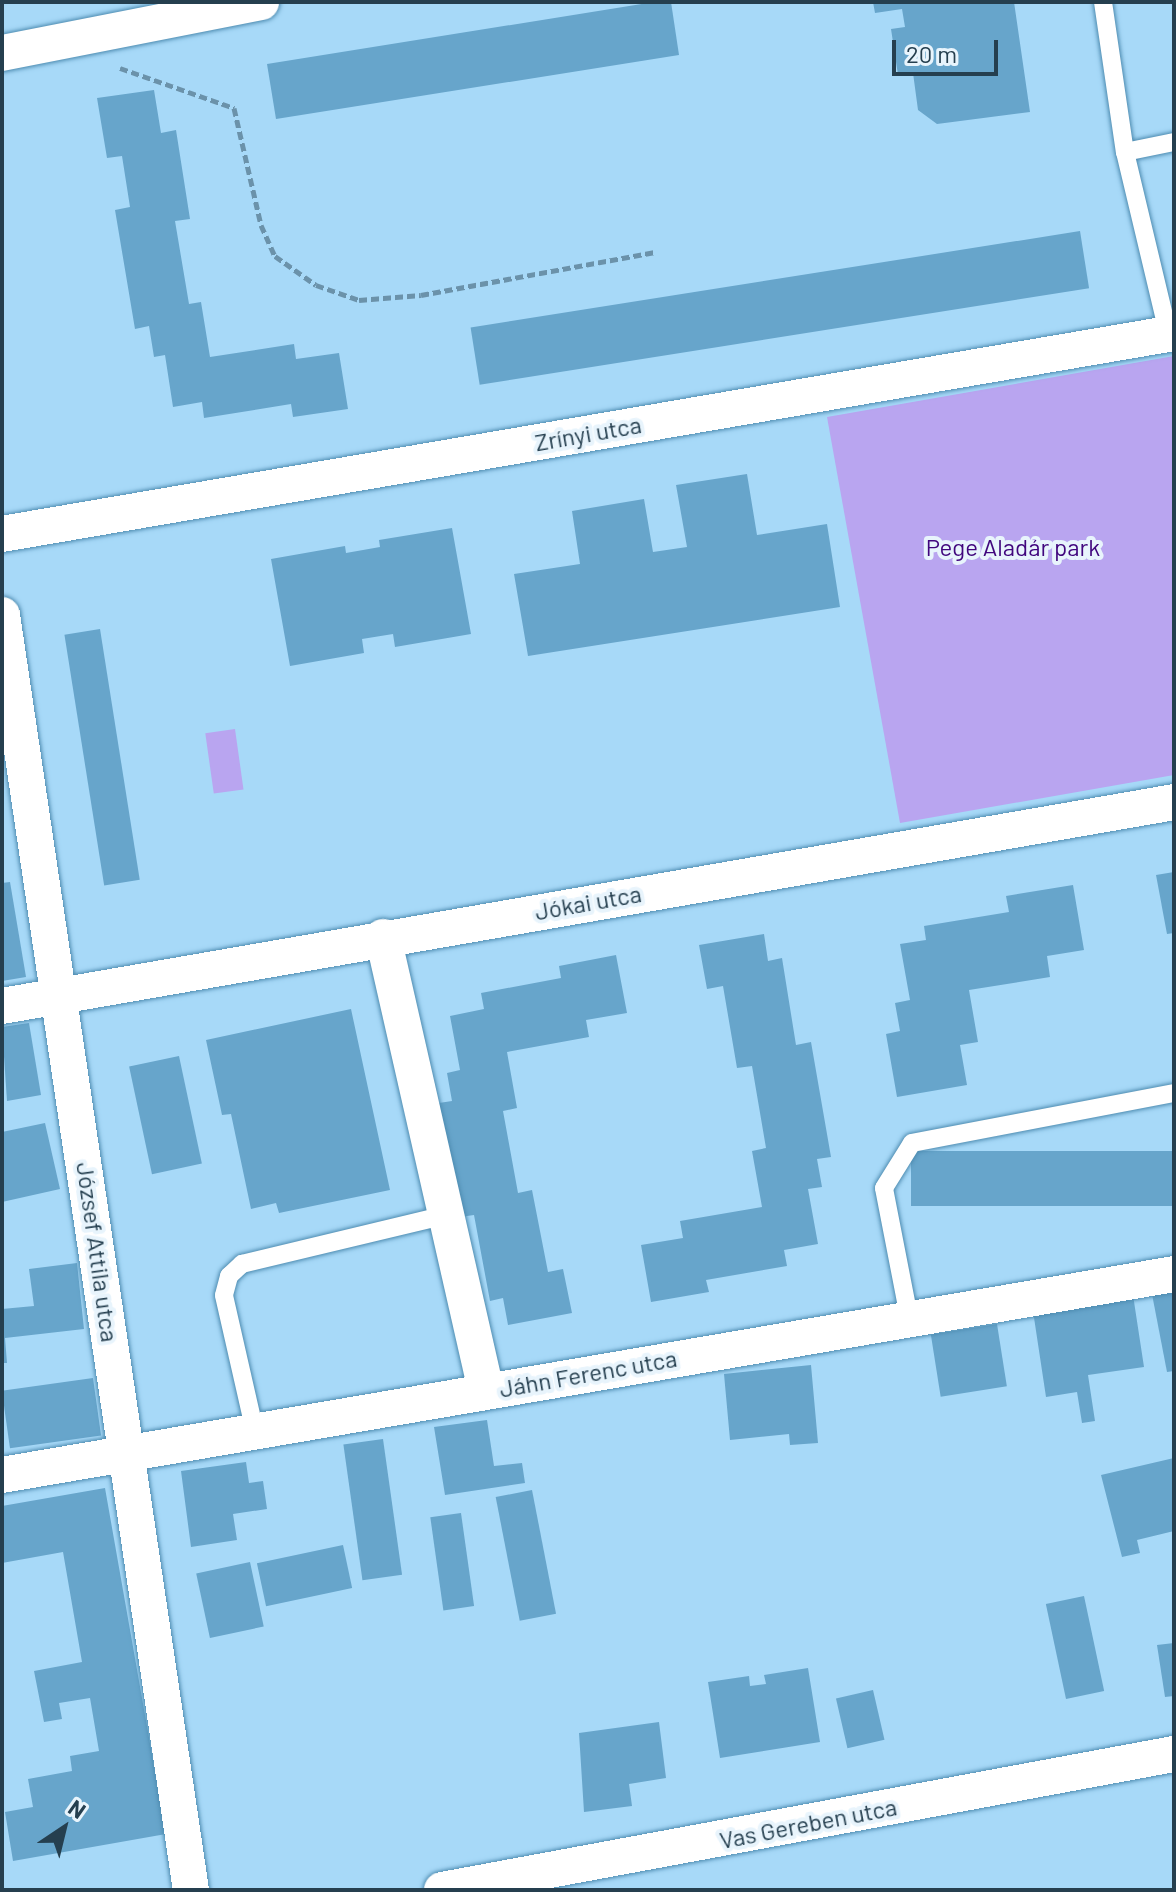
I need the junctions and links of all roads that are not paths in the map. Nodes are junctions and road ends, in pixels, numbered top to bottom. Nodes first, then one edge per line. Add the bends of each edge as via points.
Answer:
1 (261, 2) edge
2 (1103, 2) edge
3 (2, 53) edge
4 (1174, 142) edge
5 (1125, 152) junction
6 (1171, 333) edge
7 (2, 534) edge
8 (2, 615) edge
9 (1174, 802) edge
10 (383, 937) junction
11 (62, 996) junction
12 (2, 1006) edge
13 (1174, 1093) edge
14 (446, 1215) junction
15 (1174, 1274) edge
16 (909, 1317) junction
17 (486, 1391) junction
18 (255, 1432) junction
19 (126, 1454) junction
20 (2, 1475) edge
21 (1174, 1754) edge
22 (191, 1890) edge
23 (442, 1890) edge

1 - 3 street
2 - 5 lane
4 - 5 lane
5 - 6 lane
6 - 7 street, Zrínyi utca
8 - 11 street, József Attila utca
9 - 10 street, Jókai utca
10 - 11 street, Jókai utca
10 - 14 street
11 - 12 street, Jókai utca
11 - 19 street, József Attila utca
13 - 16 lane via 912,1143 884,1188
14 - 17 street
14 - 18 lane via 242,1264 229,1276 224,1295
15 - 16 street, Jáhn Ferenc utca
16 - 17 street, Jáhn Ferenc utca
17 - 18 street, Jáhn Ferenc utca
18 - 19 street, Jáhn Ferenc utca
19 - 20 street, Jáhn Ferenc utca
19 - 22 street, József Attila utca
21 - 23 street, Vas Gereben utca

